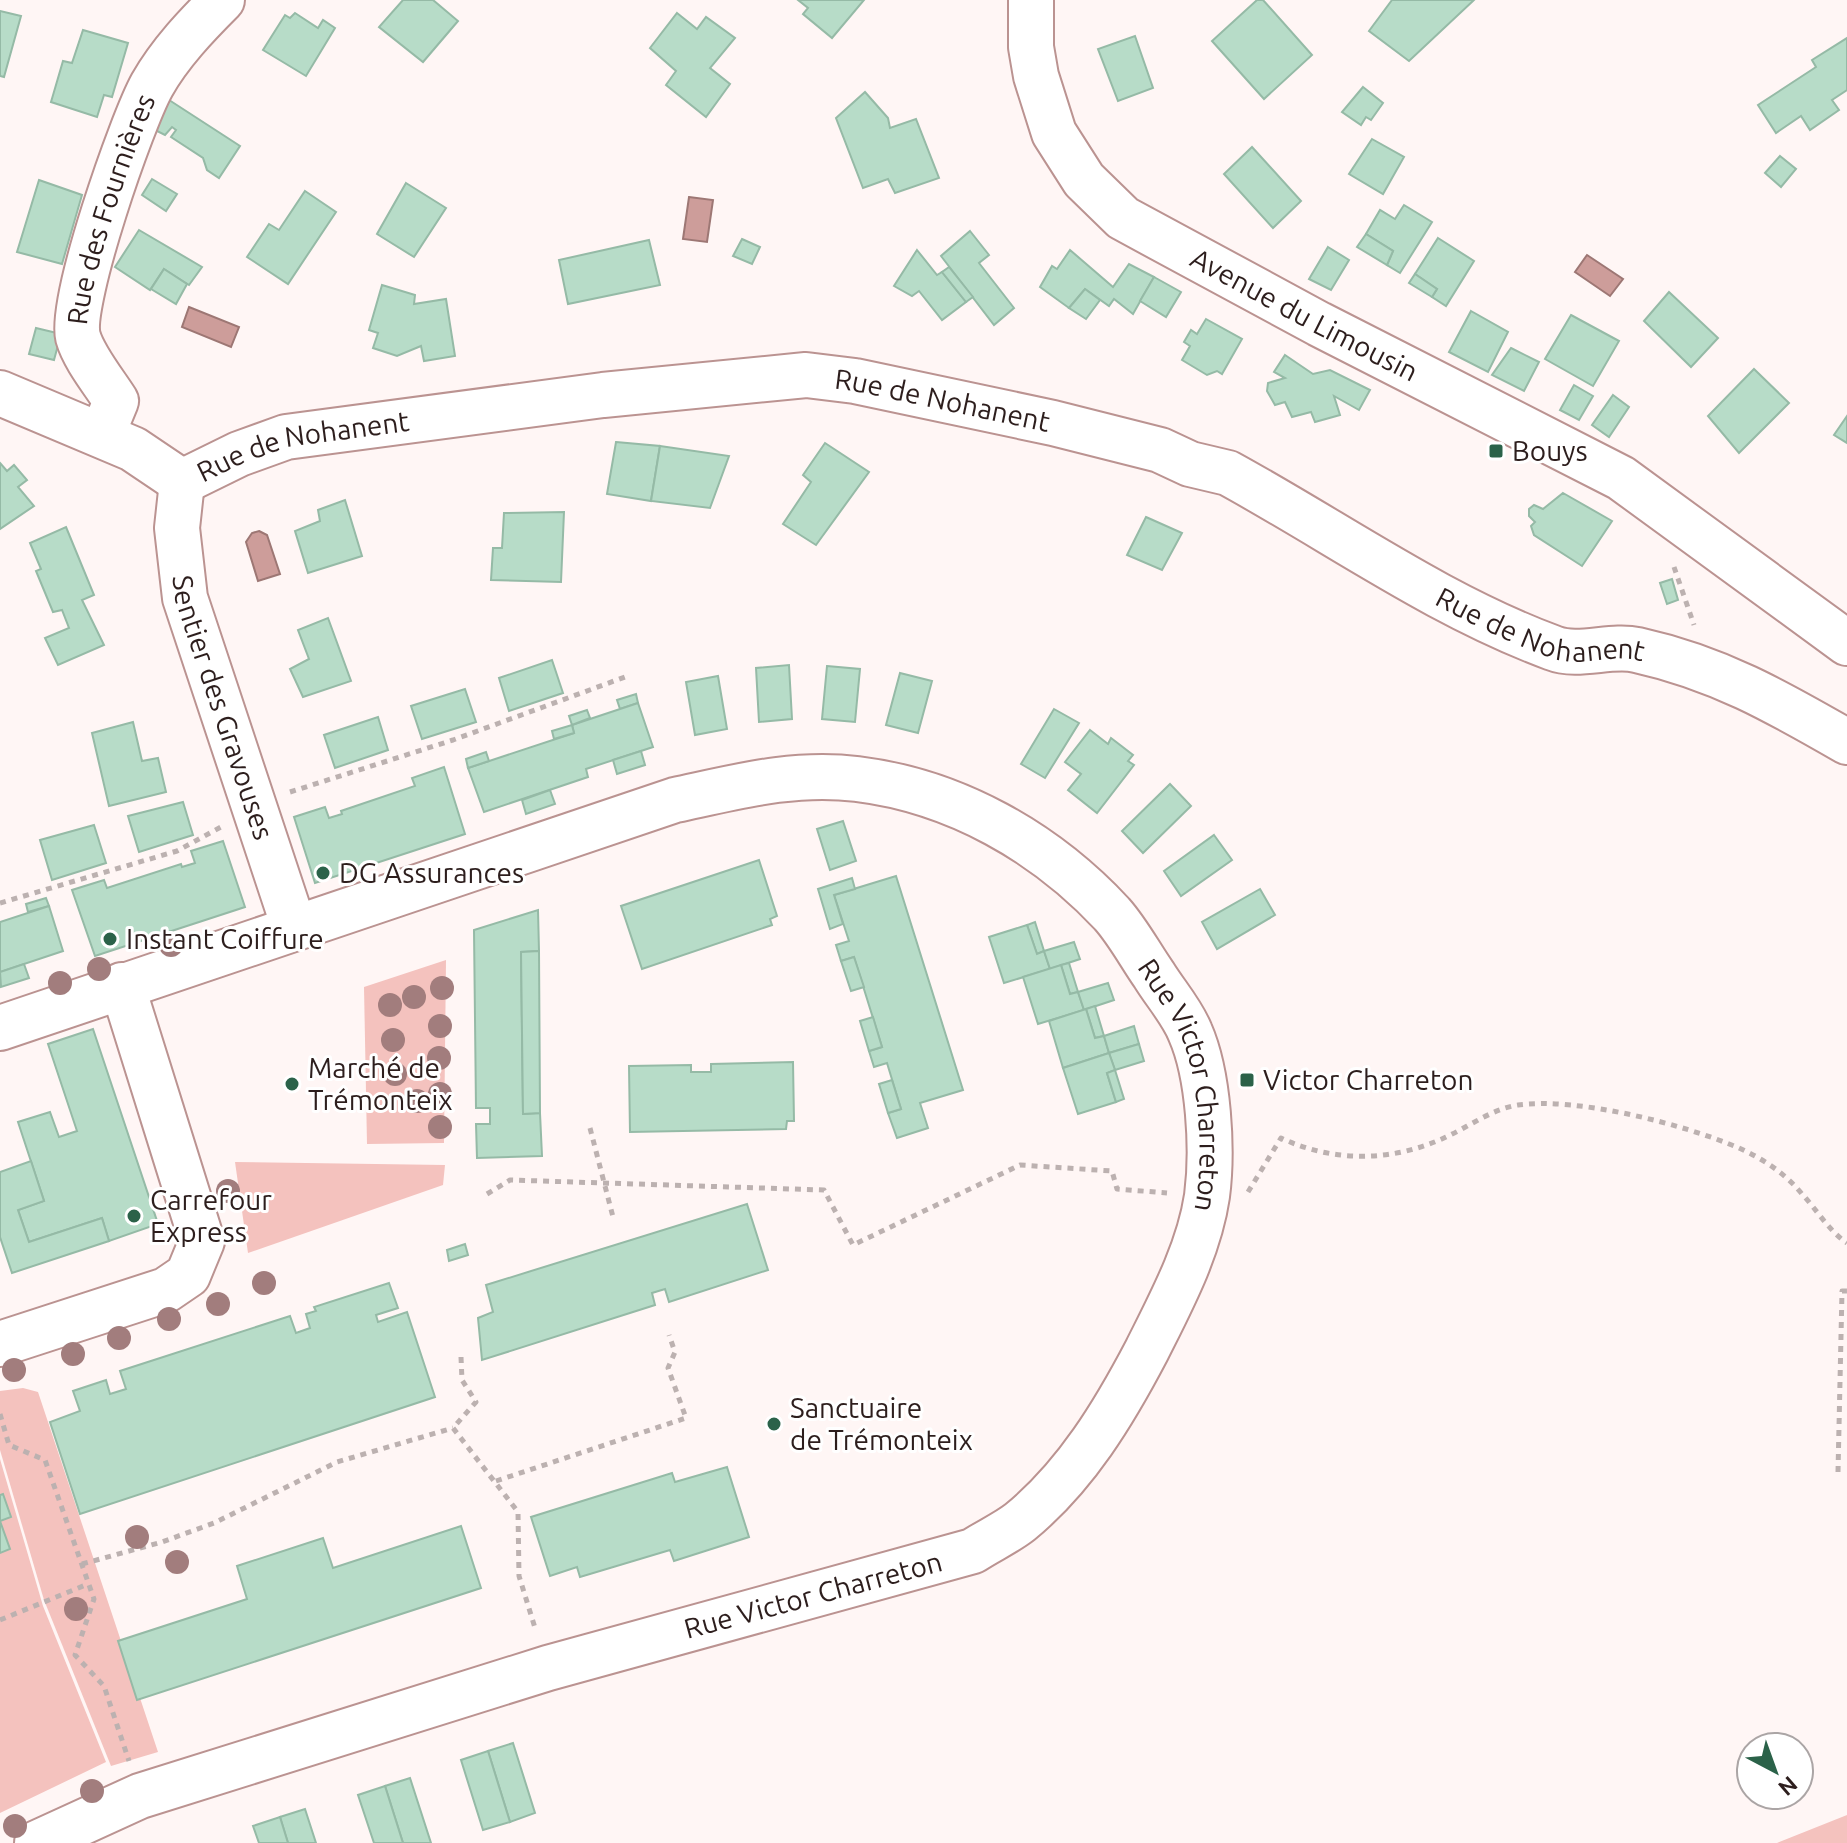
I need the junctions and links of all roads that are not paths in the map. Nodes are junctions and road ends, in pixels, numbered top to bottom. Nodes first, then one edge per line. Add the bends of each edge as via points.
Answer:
1 (222, 0) edge
2 (1031, 0) edge
3 (0, 393) edge
4 (102, 435) junction
5 (182, 482) junction
6 (1847, 643) edge
7 (1847, 742) edge
8 (294, 927) junction
9 (122, 985) junction
10 (0, 1028) edge
11 (0, 1344) edge
12 (37, 1843) edge

1 - 4 street, Rue des Fournières via 153,83 130,131 94,245 78,337 116,401
2 - 6 street, Avenue du Limousin via 1033,62 1054,133 1084,180 1123,218 1621,478 1686,547
3 - 4 street, Rue de Nohanent
4 - 5 street, Rue de Nohanent
5 - 7 street, Rue de Nohanent via 286,437 690,386 806,375 843,379 1053,423 1228,473 1430,591 1557,650 1633,649 1701,666 1748,685
5 - 8 street, Sentier des Gravouses via 177,528 185,598
8 - 9 street, Rue Victor Charreton
8 - 12 street, Rue Victor Charreton via 675,800 787,776 858,779 933,796 1002,825 1057,864 1113,916 1190,1032 1210,1135 1207,1197 1180,1284 1090,1448 1020,1522 973,1551 548,1668 140,1796
9 - 10 street, Rue Victor Charreton
9 - 11 street via 202,1241 188,1275 166,1290

